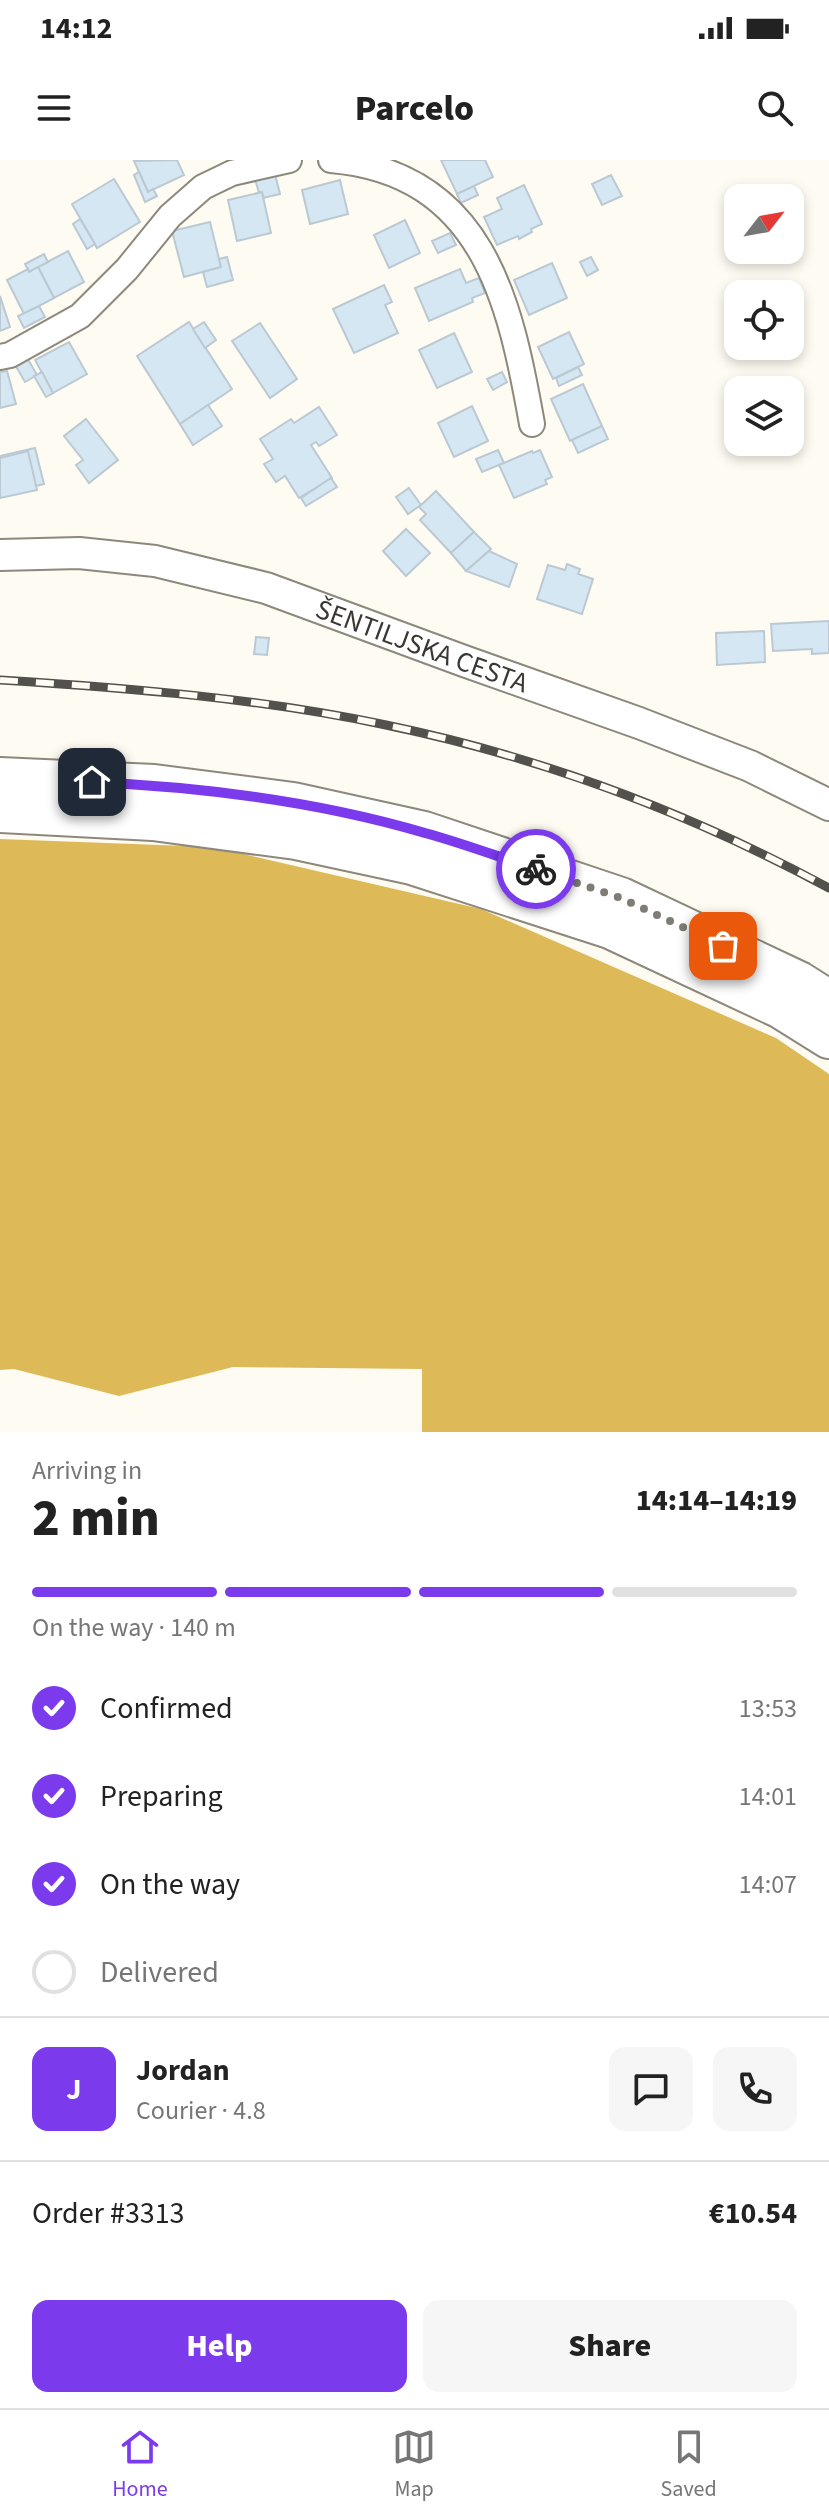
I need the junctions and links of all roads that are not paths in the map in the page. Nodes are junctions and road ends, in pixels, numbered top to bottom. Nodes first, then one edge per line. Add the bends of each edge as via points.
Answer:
1 (289, 160) edge
2 (331, 160) edge
3 (0, 357) edge
4 (532, 424) dead end
5 (0, 555) edge
6 (0, 778) edge
7 (829, 805) edge
8 (0, 812) edge
9 (829, 1001) edge
10 (829, 1038) edge

1 - 3 street via 232,173 203,187 80,316
2 - 4 street via 398,175 449,210 470,234 491,268 511,321
5 - 7 street, ŠENTILJSKA CESTA via 79,553 155,561 266,588 709,750
6 - 9 highway via 154,785 293,803 424,832 621,898
8 - 10 highway via 153,820 296,839 412,864 610,928 781,1008

